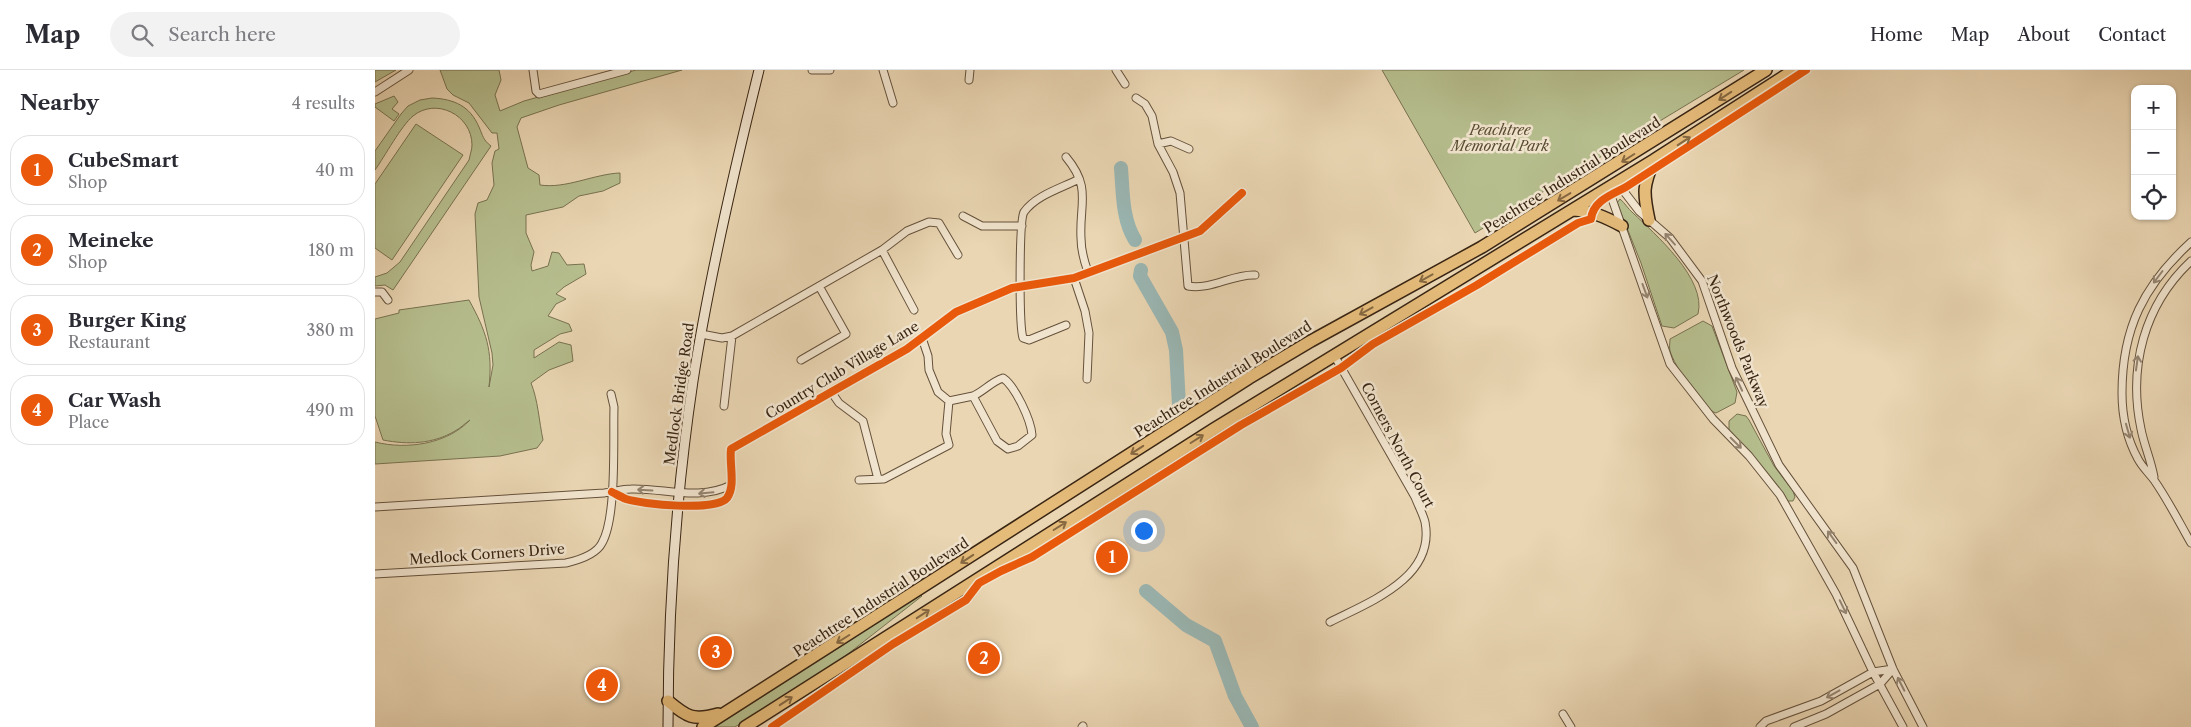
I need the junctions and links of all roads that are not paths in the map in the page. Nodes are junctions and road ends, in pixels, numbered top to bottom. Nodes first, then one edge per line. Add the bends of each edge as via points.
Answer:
1 (409, 70) edge
2 (533, 70) edge
3 (627, 70) edge
4 (759, 70) edge
5 (812, 70) edge
6 (830, 70) edge
7 (883, 70) edge
8 (970, 70) edge
9 (1116, 70) edge
10 (1766, 70) edge
11 (1794, 70) edge
12 (969, 80) dead end
13 (1125, 84) dead end
14 (375, 92) edge
15 (1136, 98) dead end
16 (893, 103) dead end
17 (1158, 144) junction
18 (1189, 149) dead end
19 (1066, 157) dead end
20 (1654, 160) junction
21 (1079, 179) junction
22 (1622, 189) dead end
23 (1242, 193) dead end
24 (1611, 196) dead end
25 (1573, 210) junction
26 (963, 216) dead end
27 (1649, 220) junction
28 (1022, 226) junction
29 (1622, 226) junction
30 (1183, 236) junction
31 (2191, 242) edge
32 (882, 250) junction
33 (958, 255) dead end
34 (2191, 262) edge
35 (1088, 272) junction
36 (1255, 275) dead end
37 (1074, 278) junction
38 (819, 286) junction
39 (1020, 287) junction
40 (375, 292) edge
41 (388, 300) dead end
42 (914, 310) dead end
43 (1066, 325) dead end
44 (701, 334) junction
45 (732, 336) junction
46 (922, 338) junction
47 (1333, 355) junction
48 (801, 360) dead end
49 (1087, 379) dead end
50 (832, 393) junction
51 (611, 394) dead end
52 (973, 396) junction
53 (949, 401) junction
54 (724, 406) dead end
55 (877, 479) junction
56 (859, 480) dead end
57 (2154, 480) junction
58 (731, 485) junction
59 (679, 491) junction
60 (612, 492) junction
61 (678, 506) junction
62 (375, 507) edge
63 (2191, 543) edge
64 (375, 574) edge
65 (1330, 622) dead end
66 (1893, 669) junction
67 (1873, 672) junction
68 (1880, 684) junction
69 (668, 701) junction
70 (729, 711) junction
71 (1563, 714) dead end
72 (668, 727) edge
73 (703, 727) edge
74 (745, 727) edge
75 (1571, 727) edge
76 (1760, 727) edge
77 (1795, 727) edge
78 (1903, 727) edge
79 (1923, 727) edge

1 - 14 street
2 - 3 street via 539,94
4 - 44 main road, Medlock Bridge Road
5 - 6 street
7 - 16 street
8 - 12 street
9 - 13 street
10 -> 70 highway, Peachtree Industrial Boulevard via 1483,247 1249,378
20 -> 11 highway
15 - 17 street via 1145,104 1152,116
17 - 18 street via 1171,141
17 - 30 street via 1179,188
19 - 21 street
20 - 25 highway
20 - 27 highway via 1644,190
21 - 28 street via 1032,203 1023,214
21 - 35 street via 1084,195 1082,250
22 - 27 street, Northwoods Parkway
23 - 30 street, Country Club Village Lane via 1200,231
24 - 29 street
25 - 29 highway via 1604,216
25 - 47 highway
26 - 28 street via 983,226
66 -> 27 street, Northwoods Parkway via 1853,568 1779,465 1732,368 1702,281 1670,238
28 - 39 street
29 -> 67 street via 1670,364 1713,419 1781,495 1836,594
30 - 35 street, Country Club Village Lane
30 - 36 street via 1188,286 1217,284 1242,275
31 -> 57 street via 2151,286 2127,339 2122,364 2122,406 2127,432 2138,459
32 - 33 street via 907,231 929,222 939,223
32 - 38 street
32 - 42 street
57 -> 34 street via 2137,404 2137,362 2147,327 2178,273
35 - 37 street, Country Club Village Lane
37 - 39 street, Country Club Village Lane
37 - 49 street via 1089,333
38 - 45 street
38 - 48 street via 846,334
39 - 43 street via 1023,338 1029,340
39 - 46 street, Country Club Village Lane via 956,312
40 - 41 street via 382,292
44 - 45 street via 721,338
44 - 59 main road, Medlock Bridge Road
45 - 54 street
46 - 50 street, Country Club Village Lane
46 - 53 street via 938,392
47 - 65 street, Corners North Court via 1415,497 1425,522 1426,543 1417,566 1404,581
74 -> 47 highway
50 - 55 street via 839,403 863,421
50 - 58 street, Country Club Village Lane via 731,449
51 - 60 street, Medlock Corners Drive via 614,407
52 - 52 street via 992,381 1003,378 1010,382 1031,426 1032,435 1018,446 1007,449 997,441
52 - 53 street
53 - 55 street via 946,434 949,445 884,479
55 - 56 street
57 - 63 street
58 -> 59 street via 704,494
58 - 61 street via 727,498 718,505
59 -> 60 street via 629,489
59 - 61 main road, Medlock Bridge Road
60 - 61 street via 626,499
60 - 62 street
60 - 64 street, Medlock Corners Drive via 608,529 602,544 579,560
61 - 69 main road, Medlock Bridge Road
66 - 67 street
66 - 68 street
79 -> 66 street, Northwoods Parkway
67 - 68 street
67 -> 76 street via 1821,701 1766,720
68 - 77 street
68 - 78 street
69 - 70 highway via 695,718
69 - 72 main road, Medlock Bridge Road
70 - 73 highway, Peachtree Industrial Boulevard
71 - 75 street

